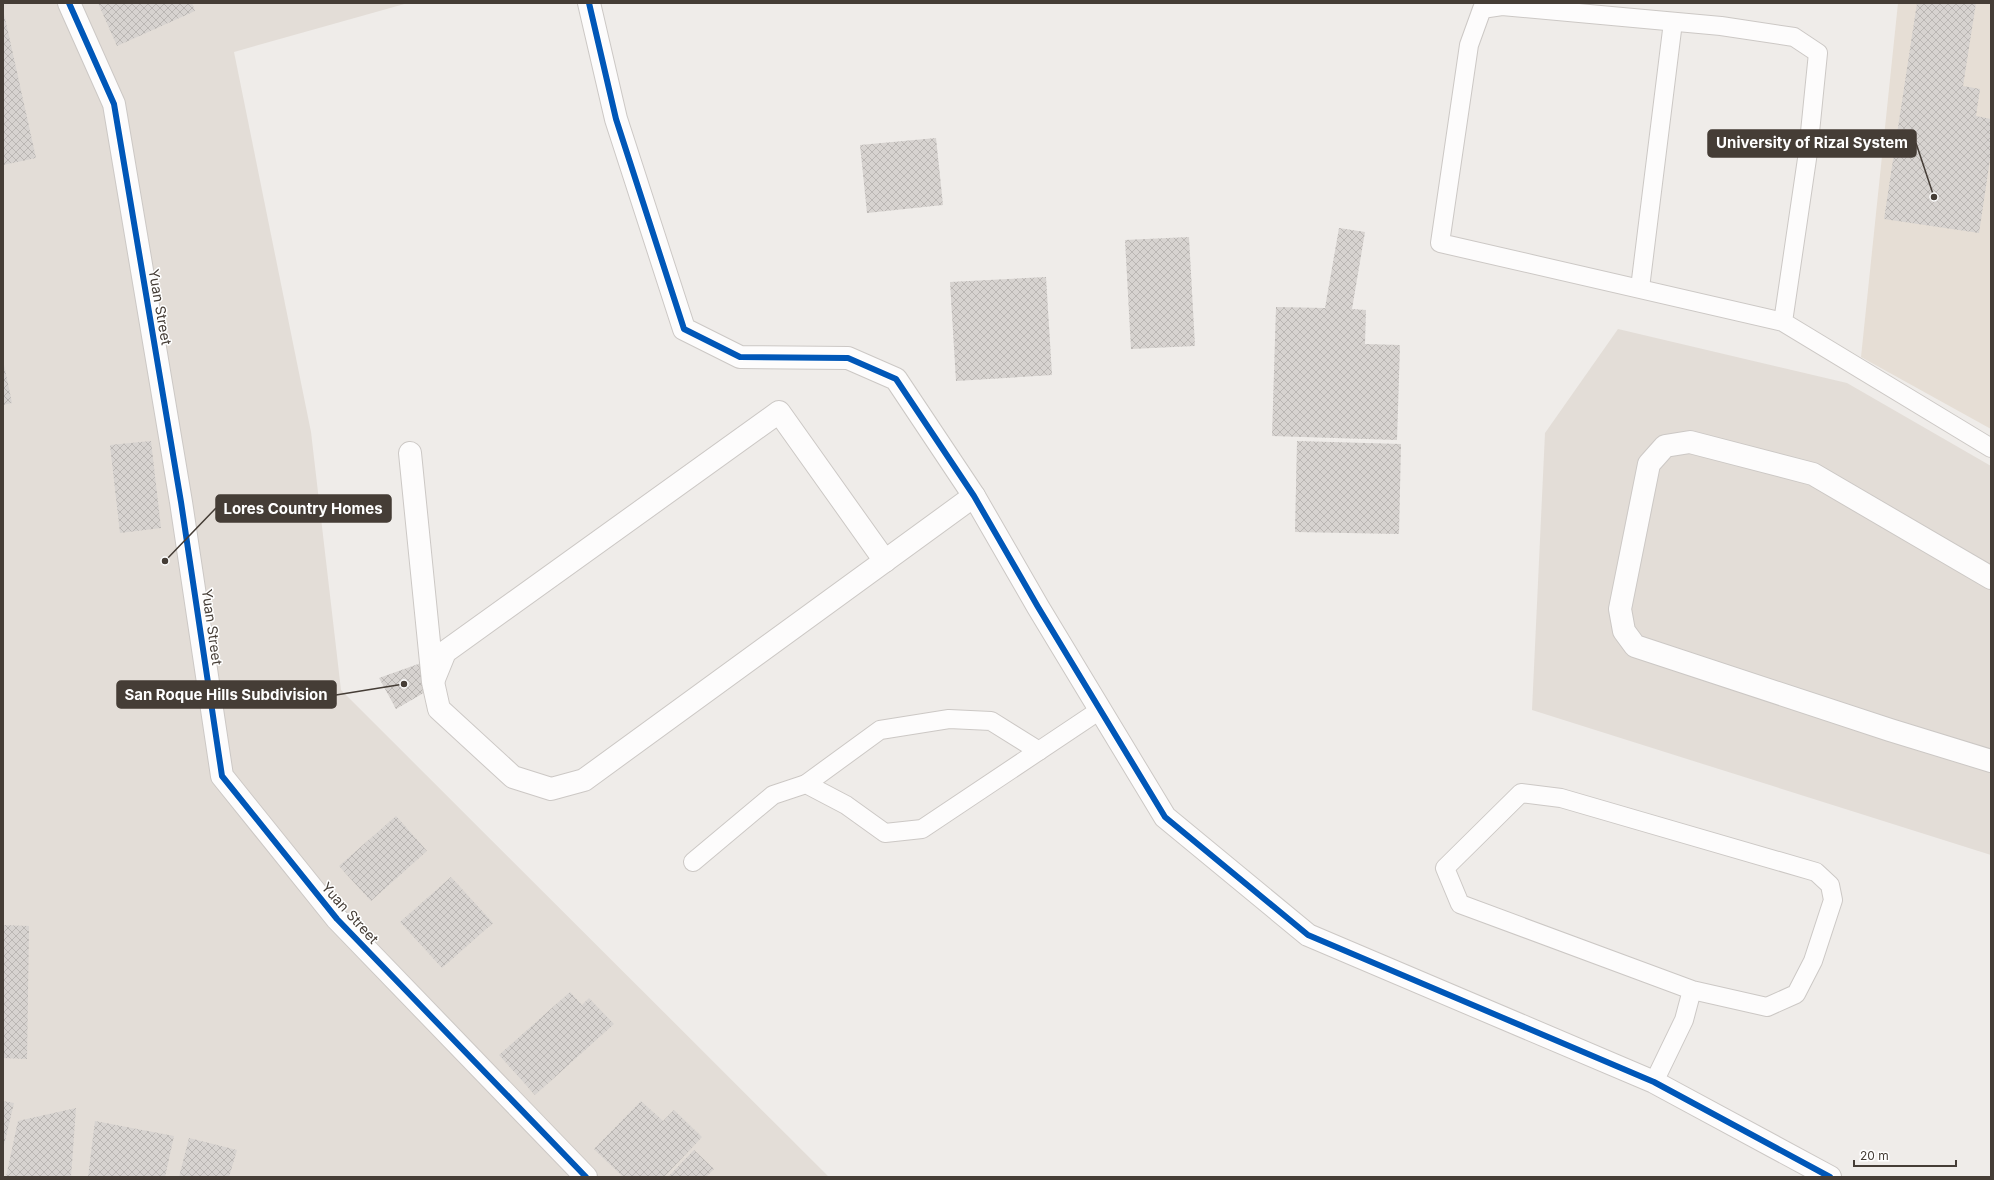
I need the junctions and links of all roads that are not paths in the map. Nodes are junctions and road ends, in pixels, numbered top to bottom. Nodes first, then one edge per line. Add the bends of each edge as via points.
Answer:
1 (70, 3) edge
2 (589, 3) edge
3 (1673, 22) junction
4 (1640, 288) junction
5 (1782, 322) junction
6 (1991, 448) edge
7 (410, 453) dead end
8 (974, 496) junction
9 (885, 561) junction
10 (1991, 578) edge
11 (433, 682) junction
12 (1100, 710) junction
13 (1038, 751) junction
14 (1991, 761) edge
15 (806, 784) junction
16 (693, 862) dead end
17 (1692, 990) junction
18 (1654, 1082) junction
19 (586, 1177) edge
20 (1830, 1177) edge

1 - 19 street, Yuan Street via 114,104 181,502 222,776 337,919
2 - 8 street via 616,119 684,329 740,357 848,358 896,379
3 - 4 lane
3 - 4 lane via 1502,6 1482,10 1469,45 1440,243
3 - 5 lane via 1794,37 1818,53 1808,152
4 - 5 lane
5 - 6 lane
7 - 11 street
8 - 9 street
8 - 12 street
9 - 11 street via 584,780 551,789 513,777 439,710
9 - 11 street via 779,412 445,652
10 - 14 street via 1813,474 1690,442 1665,446 1649,464 1620,609 1624,632 1635,646
12 - 13 lane
12 - 18 street via 1165,817 1308,935
13 - 15 lane via 991,720 949,718 880,730
13 - 15 lane via 922,830 885,833 846,805
15 - 16 lane via 773,795
17 - 17 lane via 1460,904 1445,868 1521,793 1561,798 1816,872 1830,885 1833,900 1813,961 1796,994 1767,1007
17 - 18 lane via 1684,1020
18 - 20 street

